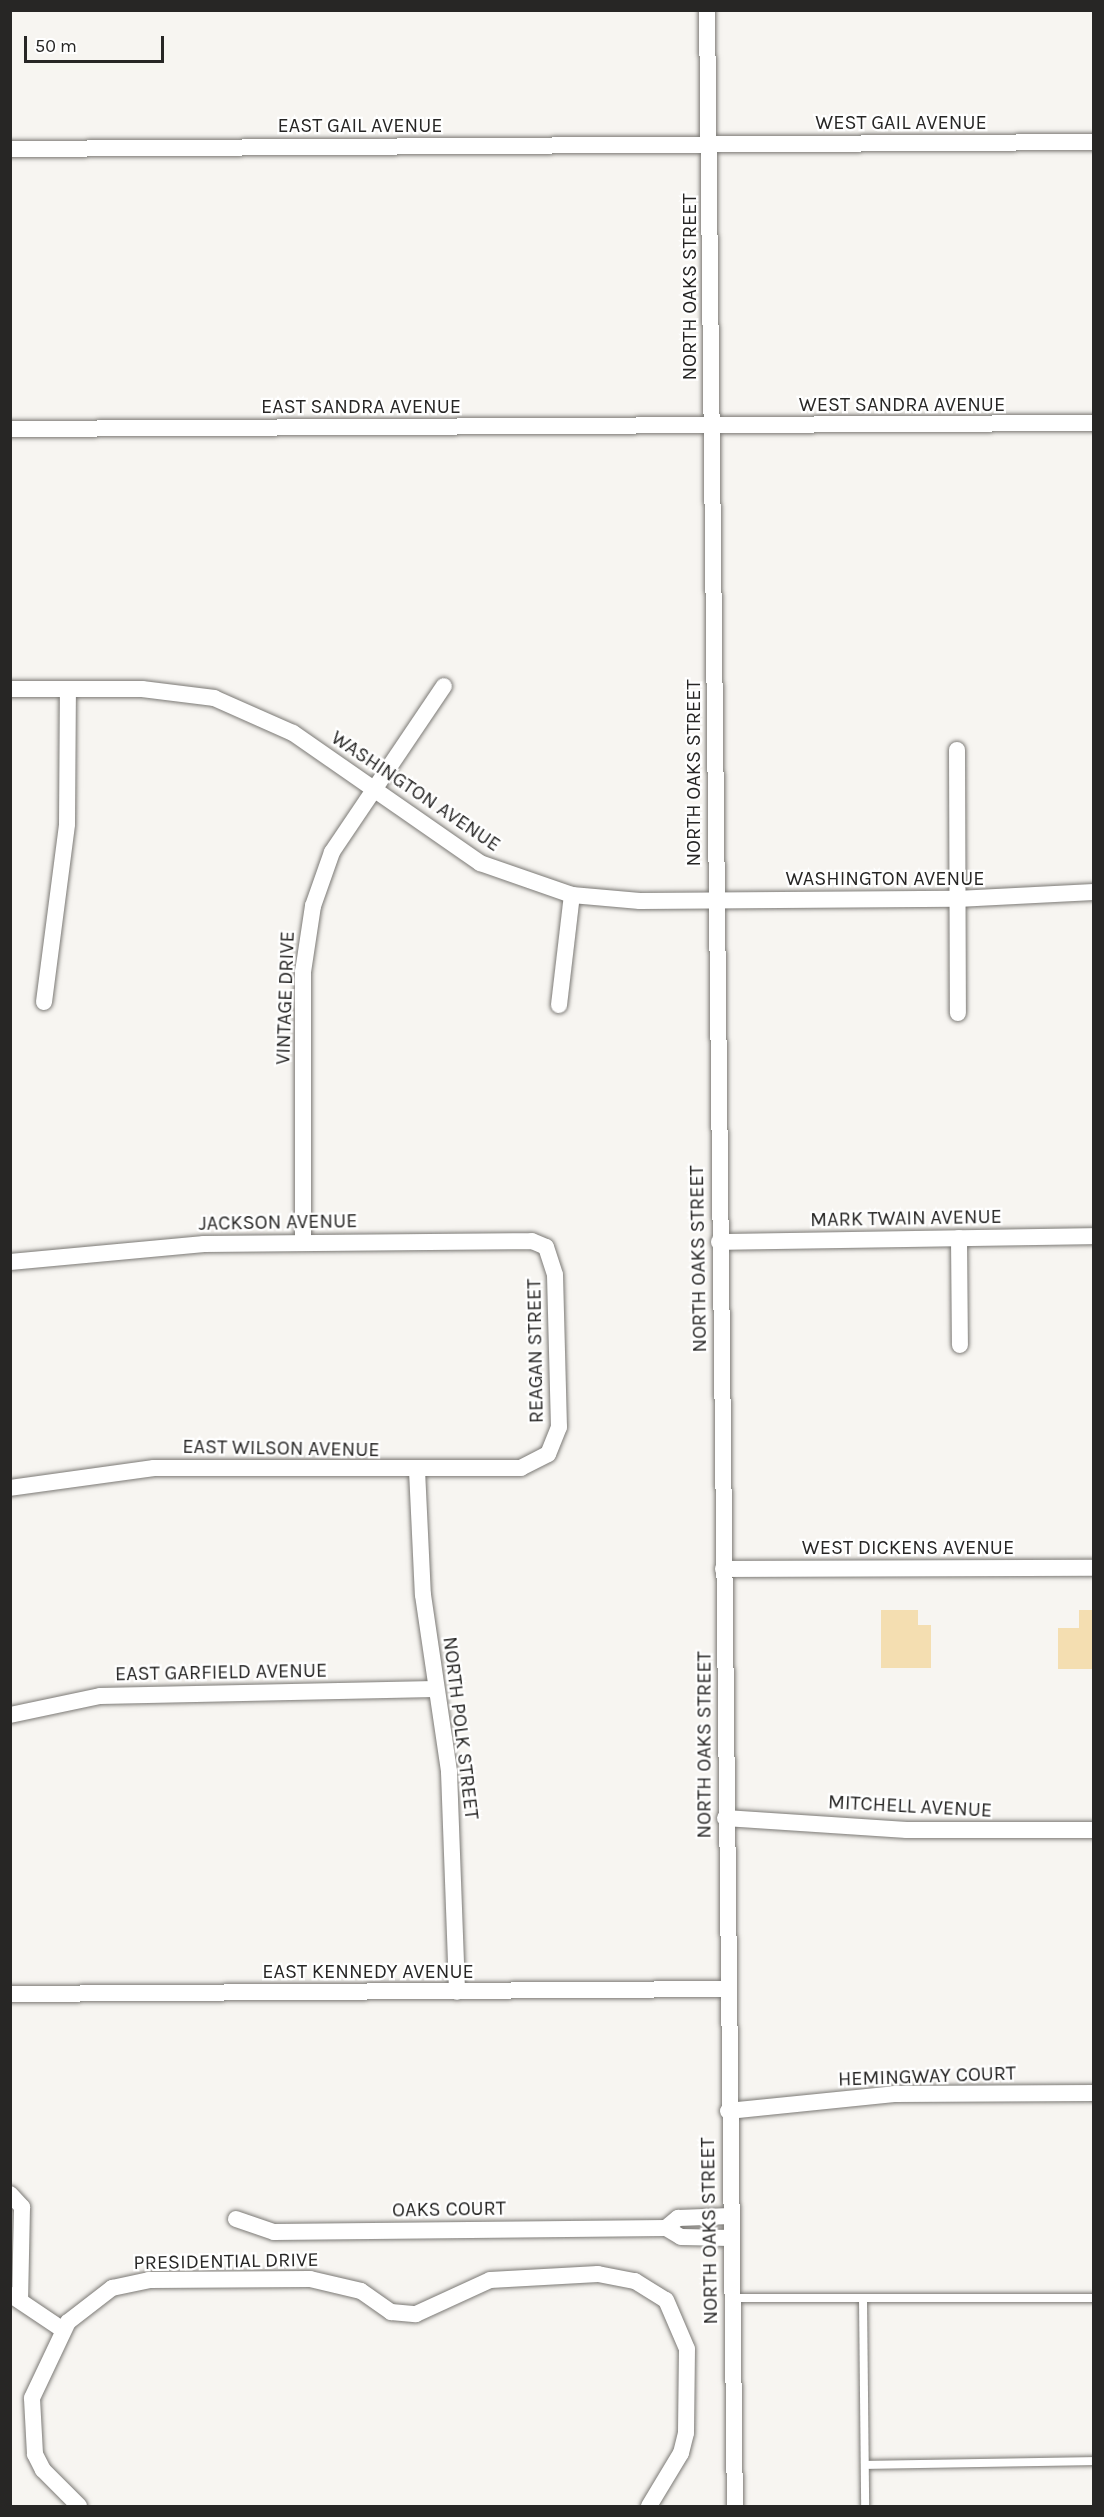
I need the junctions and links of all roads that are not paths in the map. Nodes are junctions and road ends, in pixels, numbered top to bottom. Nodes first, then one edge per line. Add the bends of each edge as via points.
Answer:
1 (707, 10) edge
2 (1094, 142) edge
3 (709, 144) junction
4 (10, 149) edge
5 (1094, 423) edge
6 (711, 426) junction
7 (10, 429) edge
8 (444, 686) dead end
9 (10, 689) edge
10 (68, 689) junction
11 (957, 750) dead end
12 (373, 790) junction
13 (1094, 891) edge
14 (572, 895) junction
15 (957, 899) junction
16 (715, 900) junction
17 (44, 1002) dead end
18 (559, 1005) dead end
19 (958, 1013) dead end
20 (1094, 1236) edge
21 (959, 1238) junction
22 (303, 1242) junction
23 (719, 1242) junction
24 (546, 1247) joint
25 (10, 1262) edge
26 (960, 1345) dead end
27 (548, 1454) joint
28 (417, 1470) junction
29 (10, 1488) edge
30 (1094, 1568) edge
31 (723, 1569) junction
32 (435, 1689) junction
33 (10, 1715) edge
34 (726, 1818) junction
35 (1094, 1830) edge
36 (726, 1989) junction
37 (457, 1992) junction
38 (10, 1994) edge
39 (1094, 2092) edge
40 (728, 2110) junction
41 (10, 2194) edge
42 (730, 2216) junction
43 (236, 2219) dead end
44 (666, 2228) junction
45 (730, 2238) junction
46 (15, 2297) edge
47 (731, 2298) junction
48 (1094, 2298) edge
49 (863, 2299) junction
50 (63, 2330) junction
51 (1094, 2461) edge
52 (865, 2465) junction
53 (79, 2506) edge
54 (649, 2506) edge
55 (735, 2506) edge
56 (866, 2506) edge

1 - 3 street, NORTH OAKS STREET
2 - 3 street, WEST GAIL AVENUE
3 - 4 street, EAST GAIL AVENUE
3 - 6 street, NORTH OAKS STREET
5 - 6 street, WEST SANDRA AVENUE
6 - 7 street, EAST SANDRA AVENUE
6 - 16 street, NORTH OAKS STREET
8 - 12 street, VINTAGE DRIVE
9 - 10 street, WASHINGTON AVENUE
10 - 12 street, WASHINGTON AVENUE via 182,691 214,698 293,733
10 - 17 street via 68,824
11 - 15 street
12 - 14 street, WASHINGTON AVENUE via 480,863
12 - 22 street, VINTAGE DRIVE via 332,852 306,937
13 - 15 street, WASHINGTON AVENUE
14 - 16 street, WASHINGTON AVENUE
14 - 18 street
15 - 16 street, WASHINGTON AVENUE
15 - 19 street
16 - 23 street, NORTH OAKS STREET
20 - 21 street, MARK TWAIN AVENUE
21 - 23 street, MARK TWAIN AVENUE
21 - 26 street
22 - 24 street, JACKSON AVENUE via 517,1240
22 - 25 street, JACKSON AVENUE via 204,1244
23 - 31 street, NORTH OAKS STREET
24 - 27 street, REAGAN STREET via 555,1275 559,1427
27 - 28 street, EAST WILSON AVENUE via 520,1468
28 - 29 street, EAST WILSON AVENUE via 154,1468
28 - 32 street, NORTH POLK STREET via 418,1548
30 - 31 street, WEST DICKENS AVENUE
31 - 34 street, NORTH OAKS STREET
32 - 33 street, EAST GARFIELD AVENUE via 100,1696
32 - 37 street, NORTH POLK STREET via 449,1772
34 - 35 street, MITCHELL AVENUE via 907,1830
34 - 36 street, NORTH OAKS STREET
36 - 37 street, EAST KENNEDY AVENUE
36 - 40 street, NORTH OAKS STREET
37 - 38 street, EAST KENNEDY AVENUE
39 - 40 street, HEMINGWAY COURT via 870,2096
40 - 42 street, NORTH OAKS STREET
41 - 46 street via 22,2207
42 - 44 street, OAKS COURT via 678,2218
42 - 45 street, NORTH OAKS STREET
43 - 44 street, OAKS COURT via 274,2232
44 - 45 street, OAKS COURT via 681,2237
45 - 47 street, NORTH OAKS STREET
46 - 50 street
47 - 49 lane
47 - 55 street, NORTH OAKS STREET
48 - 49 lane
49 - 52 lane
50 - 53 street, PRESIDENTIAL DRIVE via 32,2398 31,2434 43,2470
50 - 54 street, PRESIDENTIAL DRIVE via 97,2296 129,2282 310,2279 361,2291 391,2312 416,2314 507,2277 598,2274 636,2281 666,2300 687,2349 686,2433 681,2453
51 - 52 lane
52 - 56 lane

